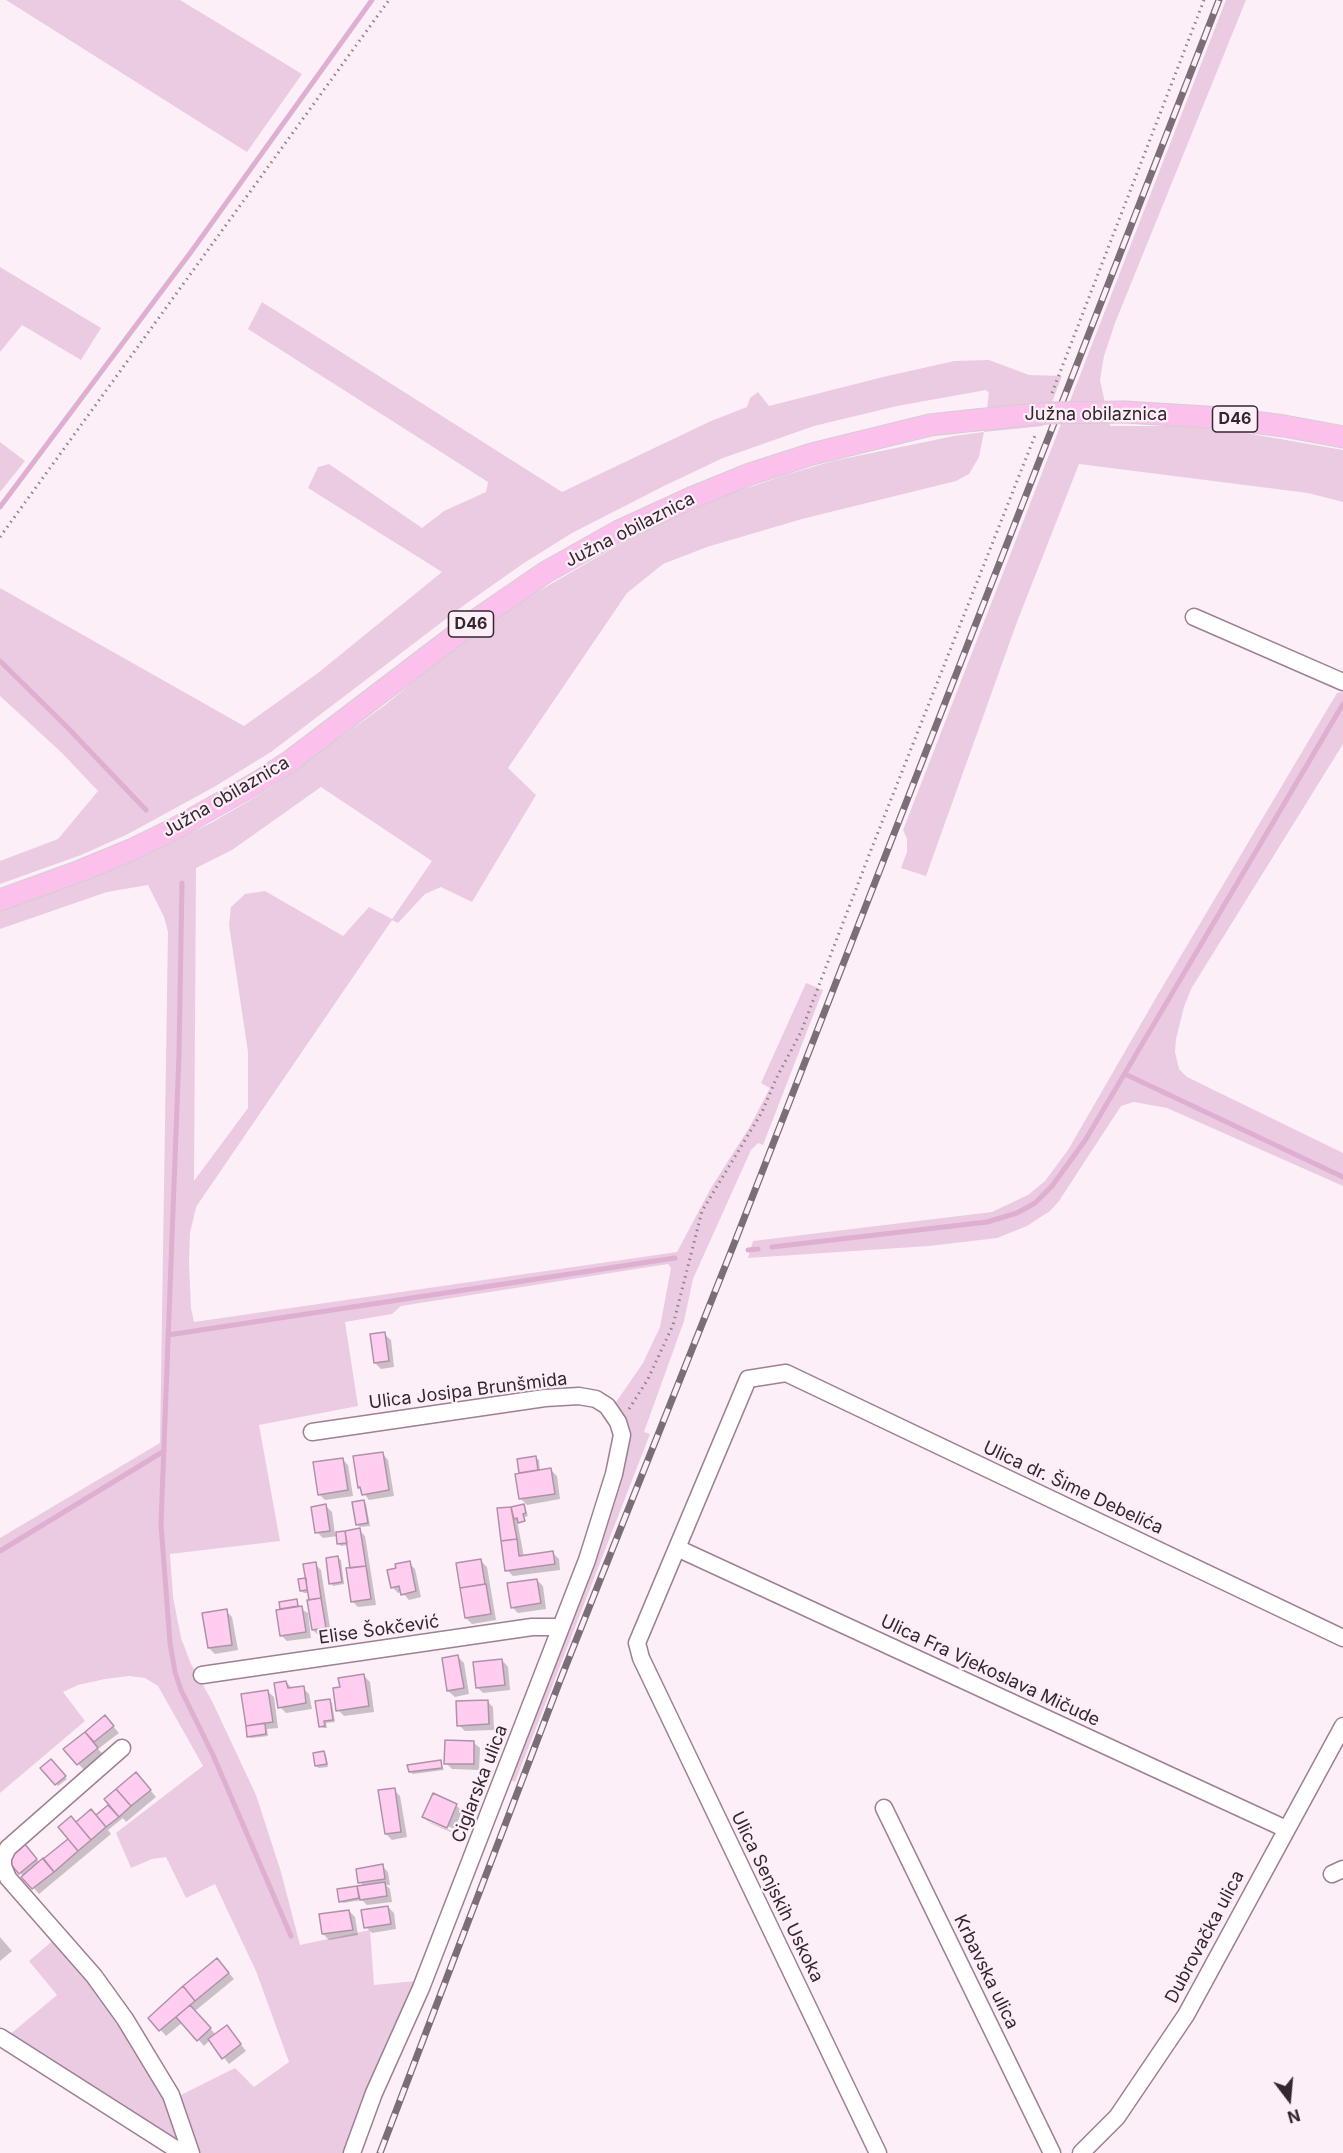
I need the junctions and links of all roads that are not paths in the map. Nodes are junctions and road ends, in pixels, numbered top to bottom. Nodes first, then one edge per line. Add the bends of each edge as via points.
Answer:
1 (1343, 437) edge
2 (1194, 617) dead end
3 (1343, 682) edge
4 (0, 900) edge
5 (618, 1422) joint
6 (312, 1431) dead end
7 (677, 1548) junction
8 (561, 1627) junction
9 (1343, 1638) edge
10 (202, 1675) dead end
11 (1343, 1726) edge
12 (122, 1748) dead end
13 (884, 1808) dead end
14 (1286, 1829) junction
15 (0, 2037) edge
16 (182, 2153) edge
17 (191, 2153) edge
18 (352, 2153) edge
19 (878, 2153) edge
20 (1052, 2153) edge
21 (1081, 2153) edge

1 - 4 main road, Južna obilaznica / D46, bridge via 1223,418 1125,412 1047,413 930,425 812,454 750,474 619,531 546,572 258,782 130,850
2 - 3 street
5 - 6 street, Ulica Josipa Brunšmida via 607,1406 579,1396
5 - 8 street, Ciglarska ulica via 622,1435 614,1474
7 - 9 street, Ulica dr. Šime Debelića via 748,1379 786,1373
7 - 14 street, Ulica Fra Vjekoslava Mičude
7 - 19 street, Ulica Senjskih Uskoka via 637,1643 641,1658
8 - 10 street, Elise Šokčević via 532,1627
8 - 18 street, Ciglarska ulica via 421,1988 374,2092
11 - 14 street, Dubrovačka ulica
12 - 17 street via 8,1848 3,1866 8,1878 94,1976 132,2028 171,2096
13 - 20 street, Krbavska ulica
14 - 21 street, Dubrovačka ulica via 1186,2015 1116,2116
15 - 16 street

